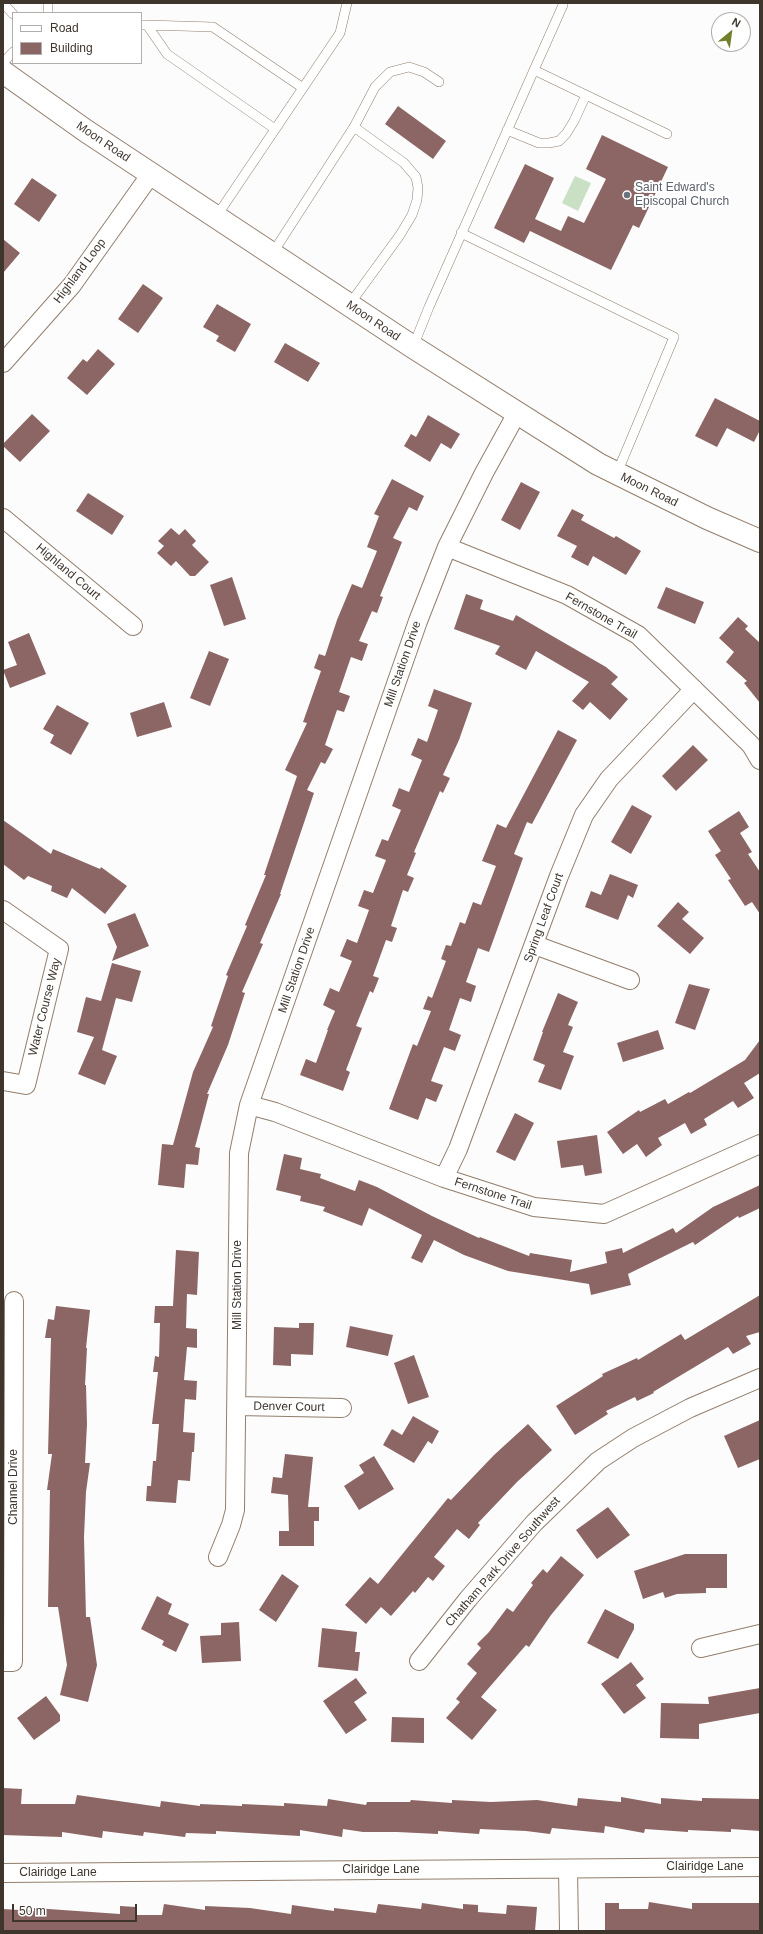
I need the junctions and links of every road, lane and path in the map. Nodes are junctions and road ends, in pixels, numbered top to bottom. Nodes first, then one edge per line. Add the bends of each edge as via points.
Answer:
1 (3, 3) edge
2 (347, 3) edge
3 (563, 4) dead end
4 (12, 13) edge
5 (144, 25) edge
6 (12, 53) edge
7 (3, 64) edge
8 (534, 70) junction
9 (3, 72) edge
10 (439, 82) dead end
11 (303, 88) junction
12 (586, 95) junction
13 (354, 127) junction
14 (275, 129) junction
15 (507, 130) junction
16 (667, 134) dead end
17 (151, 174) junction
18 (216, 217) junction
19 (461, 233) junction
20 (272, 254) junction
21 (349, 305) junction
22 (413, 347) junction
23 (3, 363) edge
24 (517, 413) junction
25 (617, 474) junction
26 (3, 518) edge
27 (760, 541) edge
28 (447, 547) junction
29 (133, 626) dead end
30 (694, 689) junction
31 (760, 760) edge
32 (3, 910) edge
33 (535, 945) junction
34 (630, 980) dead end
35 (3, 1081) edge
36 (249, 1105) junction
37 (760, 1144) edge
38 (444, 1178) junction
39 (14, 1301) dead end
40 (760, 1378) edge
41 (237, 1406) junction
42 (342, 1408) dead end
43 (8, 1430) edge
44 (218, 1557) dead end
45 (760, 1634) edge
46 (701, 1648) dead end
47 (419, 1660) dead end
48 (3, 1662) edge
49 (760, 1867) edge
50 (568, 1868) junction
51 (3, 1873) edge
52 (569, 1931) edge

1 - 4 lane
2 - 11 lane via 340,34
3 - 8 lane
5 - 11 lane via 213,27
5 - 14 lane via 167,54
6 - 7 lane
8 - 12 lane
8 - 15 lane
9 - 17 street, Moon Road
10 - 13 lane via 410,67 390,72 375,87
11 - 14 lane
12 - 15 lane via 570,127 559,141 540,143
12 - 16 lane
13 - 20 lane
13 - 21 lane via 404,163 416,177 418,188 412,215
14 - 18 lane
15 - 19 lane
17 - 18 street, Moon Road
17 - 23 street, Highland Loop via 72,285
18 - 20 street, Moon Road
19 - 22 lane
19 - 25 lane via 674,337
20 - 21 street, Moon Road
21 - 22 street, Moon Road
22 - 24 street, Moon Road
24 - 25 street, Moon Road
24 - 28 street, Mill Station Drive
25 - 27 street, Moon Road
26 - 29 street, Highland Court
28 - 30 street, Fernstone Trail via 567,595 638,636
28 - 36 street, Mill Station Drive via 418,621
30 - 31 street, Fernstone Trail via 751,745
30 - 33 street, Spring Leaf Court via 609,779 584,815
32 - 35 street, Water Course Way via 59,949 26,1085
33 - 34 street
33 - 38 street, Spring Leaf Court via 458,1149
36 - 38 street, Fernstone Trail via 275,1112
36 - 41 street, Mill Station Drive via 239,1153
37 - 38 street, Fernstone Trail via 604,1214 534,1208
39 - 43 street, Channel Drive
40 - 47 street, Chatham Park Drive Southwest via 690,1408 633,1438 598,1461 534,1523
41 - 42 street, Denver Court
41 - 44 street, Mill Station Drive via 235,1510 232,1525
43 - 48 street, Channel Drive via 14,1662
45 - 46 street
49 - 50 street, Clairidge Lane
50 - 51 street, Clairidge Lane
50 - 52 street

